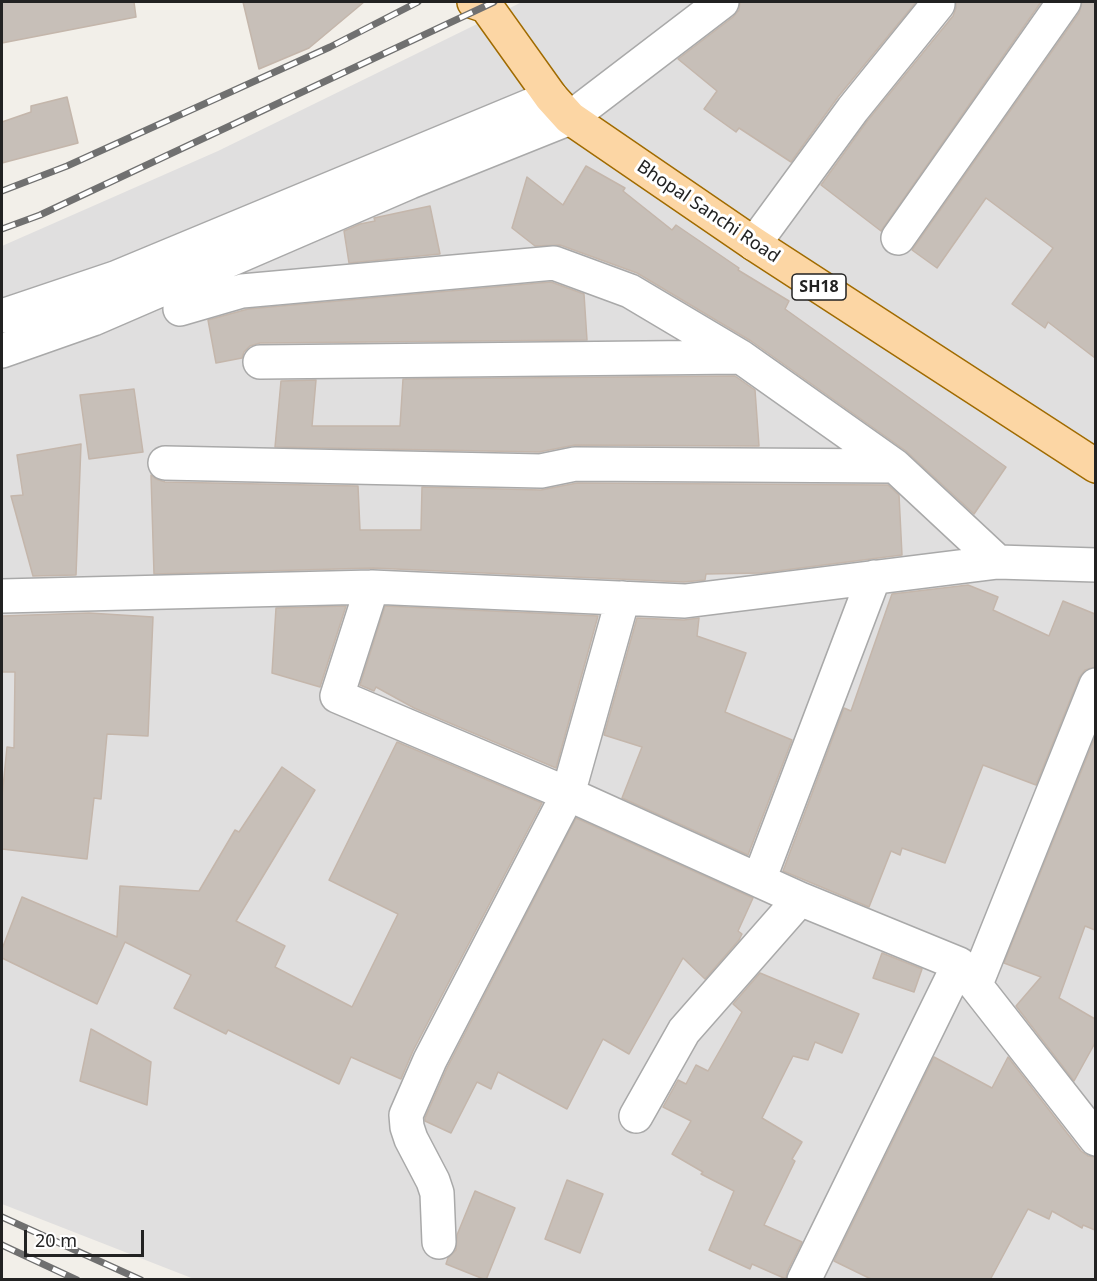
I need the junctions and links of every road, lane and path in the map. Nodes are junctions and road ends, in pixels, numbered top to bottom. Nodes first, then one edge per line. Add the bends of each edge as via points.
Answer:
1 (474, 2) edge
2 (722, 2) edge
3 (1064, 2) edge
4 (938, 4) dead end
5 (560, 108) junction
6 (898, 238) dead end
7 (754, 244) junction
8 (180, 309) dead end
9 (2, 316) edge
10 (2, 351) edge
11 (741, 357) junction
12 (260, 362) dead end
13 (165, 463) dead end
14 (896, 466) junction
15 (1095, 466) edge
16 (998, 562) junction
17 (1095, 565) edge
18 (873, 577) junction
19 (372, 587) junction
20 (2, 596) edge
21 (623, 598) junction
22 (1095, 685) edge
23 (568, 794) junction
24 (759, 880) junction
25 (800, 899) junction
26 (967, 974) junction
27 (636, 1116) dead end
28 (1095, 1139) edge
29 (439, 1242) dead end
30 (804, 1280) edge

1 - 5 main road, Bhopal Sanchi Road / SH18 via 486,6
2 - 5 street
3 - 6 street
4 - 7 street
5 - 7 main road, Bhopal Sanchi Road / SH18
5 - 9 street via 115,278
5 - 10 street via 410,182 93,319
7 - 15 main road, Bhopal Sanchi Road / SH18
8 - 11 street via 242,291 554,263 630,291
11 - 12 street
11 - 14 street
13 - 14 street via 541,471 575,464
14 - 16 street
16 - 17 street
16 - 18 street
18 - 21 street via 685,601
18 - 24 street
19 - 20 street
19 - 21 street
19 - 23 street via 337,696
21 - 23 street
22 - 26 street
23 - 24 street
23 - 29 street via 430,1060 406,1115 411,1139 437,1193
24 - 25 street
25 - 26 street
25 - 27 street via 684,1031
26 - 28 street
26 - 30 street

